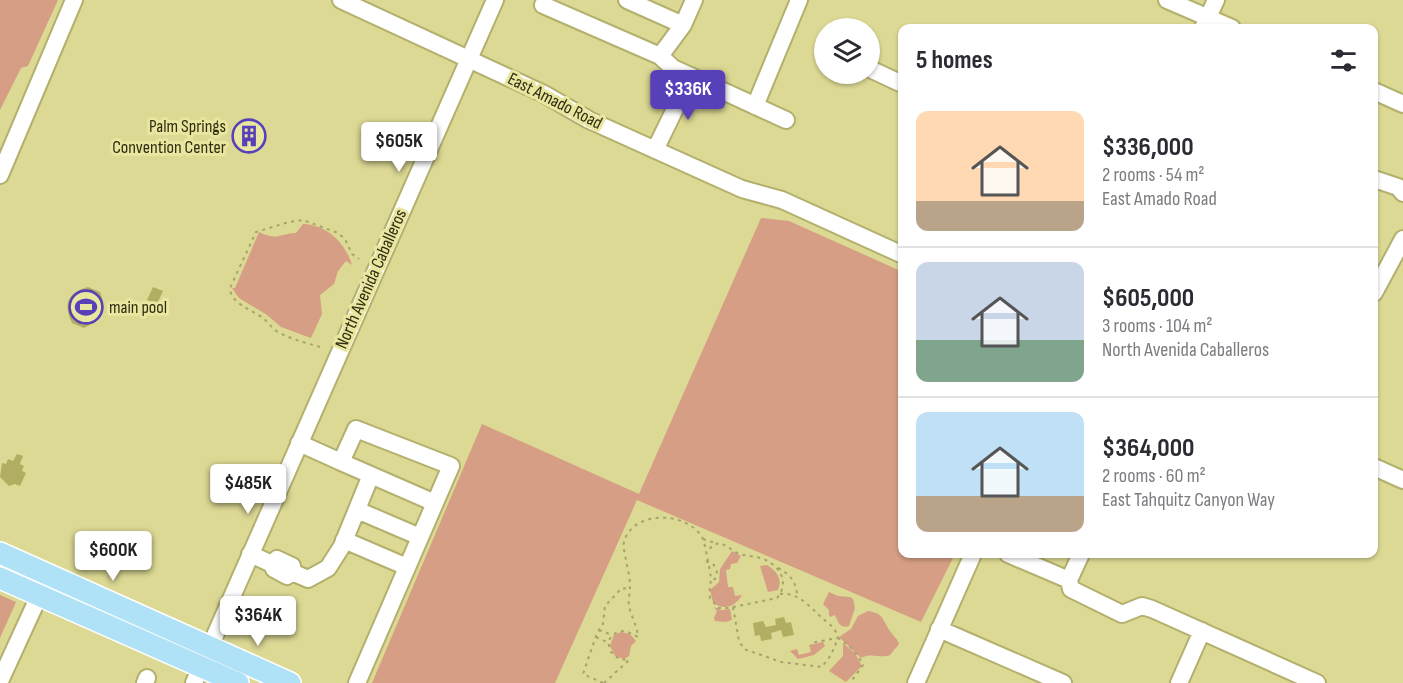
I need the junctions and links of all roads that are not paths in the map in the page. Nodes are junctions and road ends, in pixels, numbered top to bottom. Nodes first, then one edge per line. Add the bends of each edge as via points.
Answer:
1 (74, 0) edge
2 (341, 0) edge
3 (495, 0) edge
4 (627, 0) edge
5 (694, 0) edge
6 (799, 0) edge
7 (1167, 0) edge
8 (1216, 0) edge
9 (543, 5) dead end
10 (1206, 23) edge
11 (683, 25) junction
12 (660, 56) junction
13 (469, 58) junction
14 (880, 74) edge
15 (691, 76) junction
16 (898, 82) edge
17 (1378, 93) edge
18 (1403, 104) edge
19 (755, 106) junction
20 (786, 120) dead end
21 (655, 150) junction
22 (0, 175) edge
23 (1378, 180) edge
24 (1403, 193) edge
25 (1403, 238) edge
26 (898, 253) edge
27 (1378, 285) edge
28 (298, 443) junction
29 (340, 462) junction
30 (1378, 469) edge
31 (371, 475) junction
32 (1403, 480) edge
33 (435, 503) junction
34 (357, 510) junction
35 (420, 537) junction
36 (344, 540) junction
37 (0, 553) edge
38 (250, 554) junction
39 (971, 558) edge
40 (1017, 558) edge
41 (1079, 558) edge
42 (407, 567) junction
43 (0, 578) edge
44 (1069, 580) junction
45 (39, 596) junction
46 (939, 629) junction
47 (1202, 631) junction
48 (210, 647) junction
49 (197, 675) edge
50 (0, 681) edge
51 (238, 683) edge
52 (290, 683) edge
53 (357, 683) edge
54 (915, 683) edge
55 (1063, 683) edge
56 (1179, 683) edge
57 (1317, 683) edge

1 - 22 street
2 - 13 street, East Amado Road
3 - 13 street, North Avenida Caballeros
4 - 11 street
5 - 11 street
6 - 19 street
7 - 10 street
8 - 10 street
9 - 12 street
11 - 12 street
12 - 15 street via 672,68
13 - 21 street, East Amado Road
13 - 28 street, North Avenida Caballeros
14 - 16 street
15 - 19 street
15 - 21 street
17 - 18 street
19 - 20 street
21 - 26 street, East Amado Road via 742,189 782,200
23 - 24 street via 1398,187
25 - 27 street
28 - 29 street
28 - 38 street, North Avenida Caballeros
29 - 31 street
29 - 33 street via 356,429 451,466
30 - 32 street
31 - 33 street
31 - 34 street
33 - 35 street
34 - 35 street
34 - 36 street
35 - 42 street
36 - 38 street via 328,568 308,579 292,572 287,576
36 - 42 street
37 - 48 main road
38 - 48 street, North Avenida Caballeros
39 - 46 street
40 - 44 street
41 - 44 street
42 - 53 street
43 - 45 main road
44 - 47 street via 1071,589 1122,614 1142,606
45 - 49 main road
45 - 50 street
46 - 54 street
46 - 55 street
47 - 56 street
47 - 57 street
48 - 49 street, North Avenida Caballeros
48 - 52 main road
49 - 51 main road

